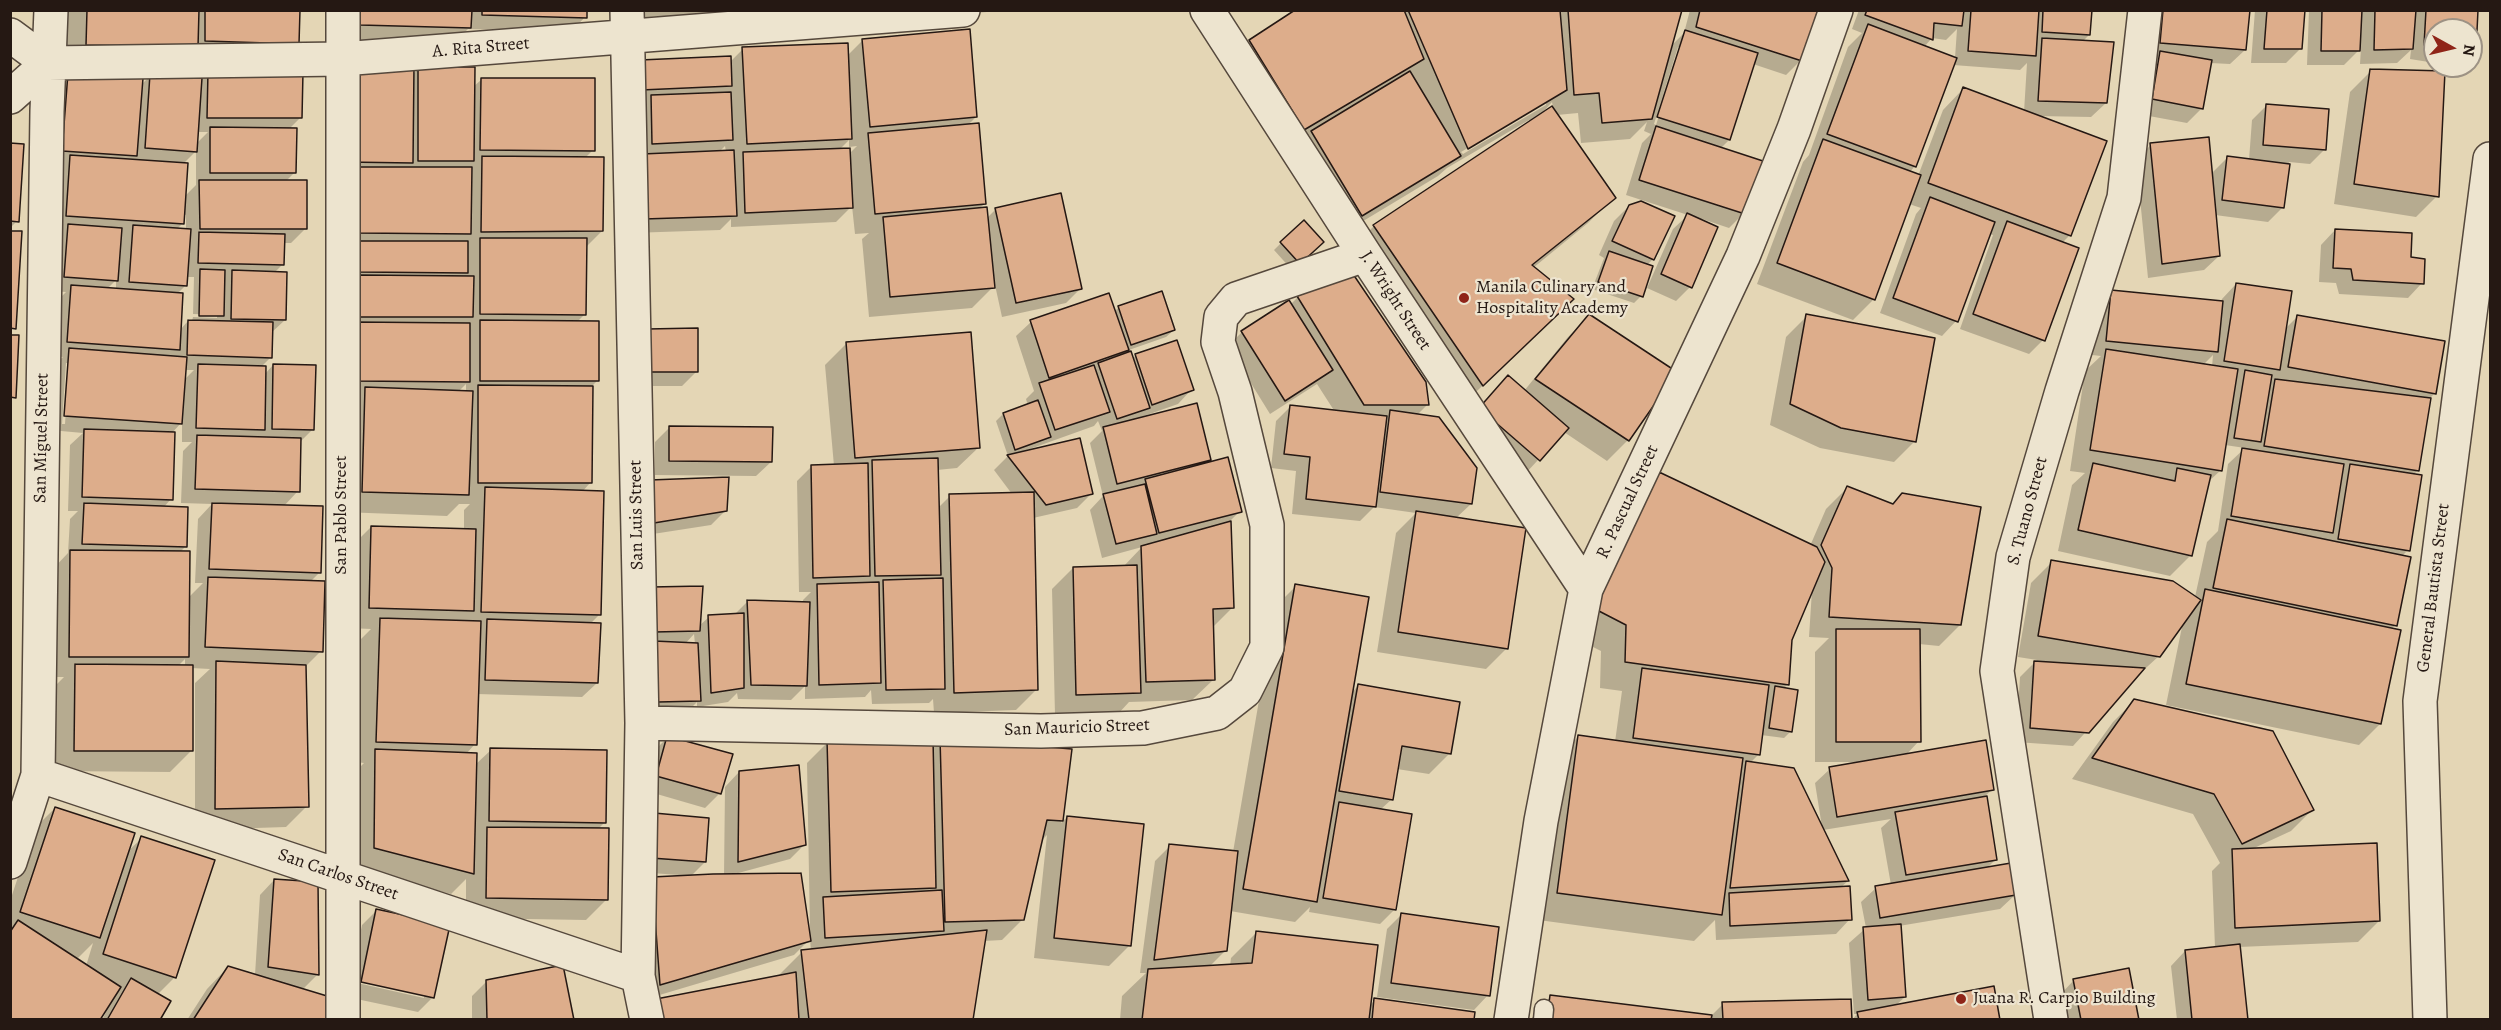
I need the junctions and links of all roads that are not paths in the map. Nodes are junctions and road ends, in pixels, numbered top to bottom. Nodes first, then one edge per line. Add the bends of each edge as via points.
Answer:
1 (51, 10) edge
2 (343, 10) edge
3 (963, 10) edge
4 (1207, 10) edge
5 (1836, 10) edge
6 (2145, 10) edge
7 (627, 24) edge
8 (10, 35) edge
9 (342, 59) junction
10 (48, 63) junction
11 (10, 97) edge
12 (2490, 159) edge
13 (1365, 255) junction
14 (1586, 589) junction
15 (642, 723) junction
16 (38, 775) junction
17 (10, 862) edge
18 (343, 878) junction
19 (638, 976) junction
20 (344, 1020) edge
21 (647, 1020) edge
22 (1511, 1020) edge
23 (2051, 1020) edge
24 (2430, 1020) edge

1 - 10 street, San Miguel Street
2 - 9 street, San Pablo Street
3 - 7 street, A. Rita Street
4 - 13 street, J. Wright Street
5 - 14 street, R. Pascual Street via 1743,256
6 - 23 street, S. Tuano Street via 2124,198 2013,557 1997,671
7 - 9 street, A. Rita Street
7 - 15 street, San Luis Street
8 - 10 street
9 - 10 street, A. Rita Street
9 - 18 street, San Pablo Street
10 - 11 street
10 - 16 street, San Miguel Street
12 - 24 street, General Bautista Street via 2420,701
13 - 14 street, J. Wright Street
13 - 15 street, San Mauricio Street via 1236,299 1221,317 1218,342 1235,392 1267,525 1267,647 1245,691 1217,713 1143,728 1041,731
14 - 22 street, R. Pascual Street via 1541,821
15 - 19 street, San Luis Street
16 - 17 street, San Miguel Street
16 - 18 street, San Carlos Street
18 - 19 street, San Carlos Street
18 - 20 street, San Pablo Street
19 - 21 street, San Luis Street

